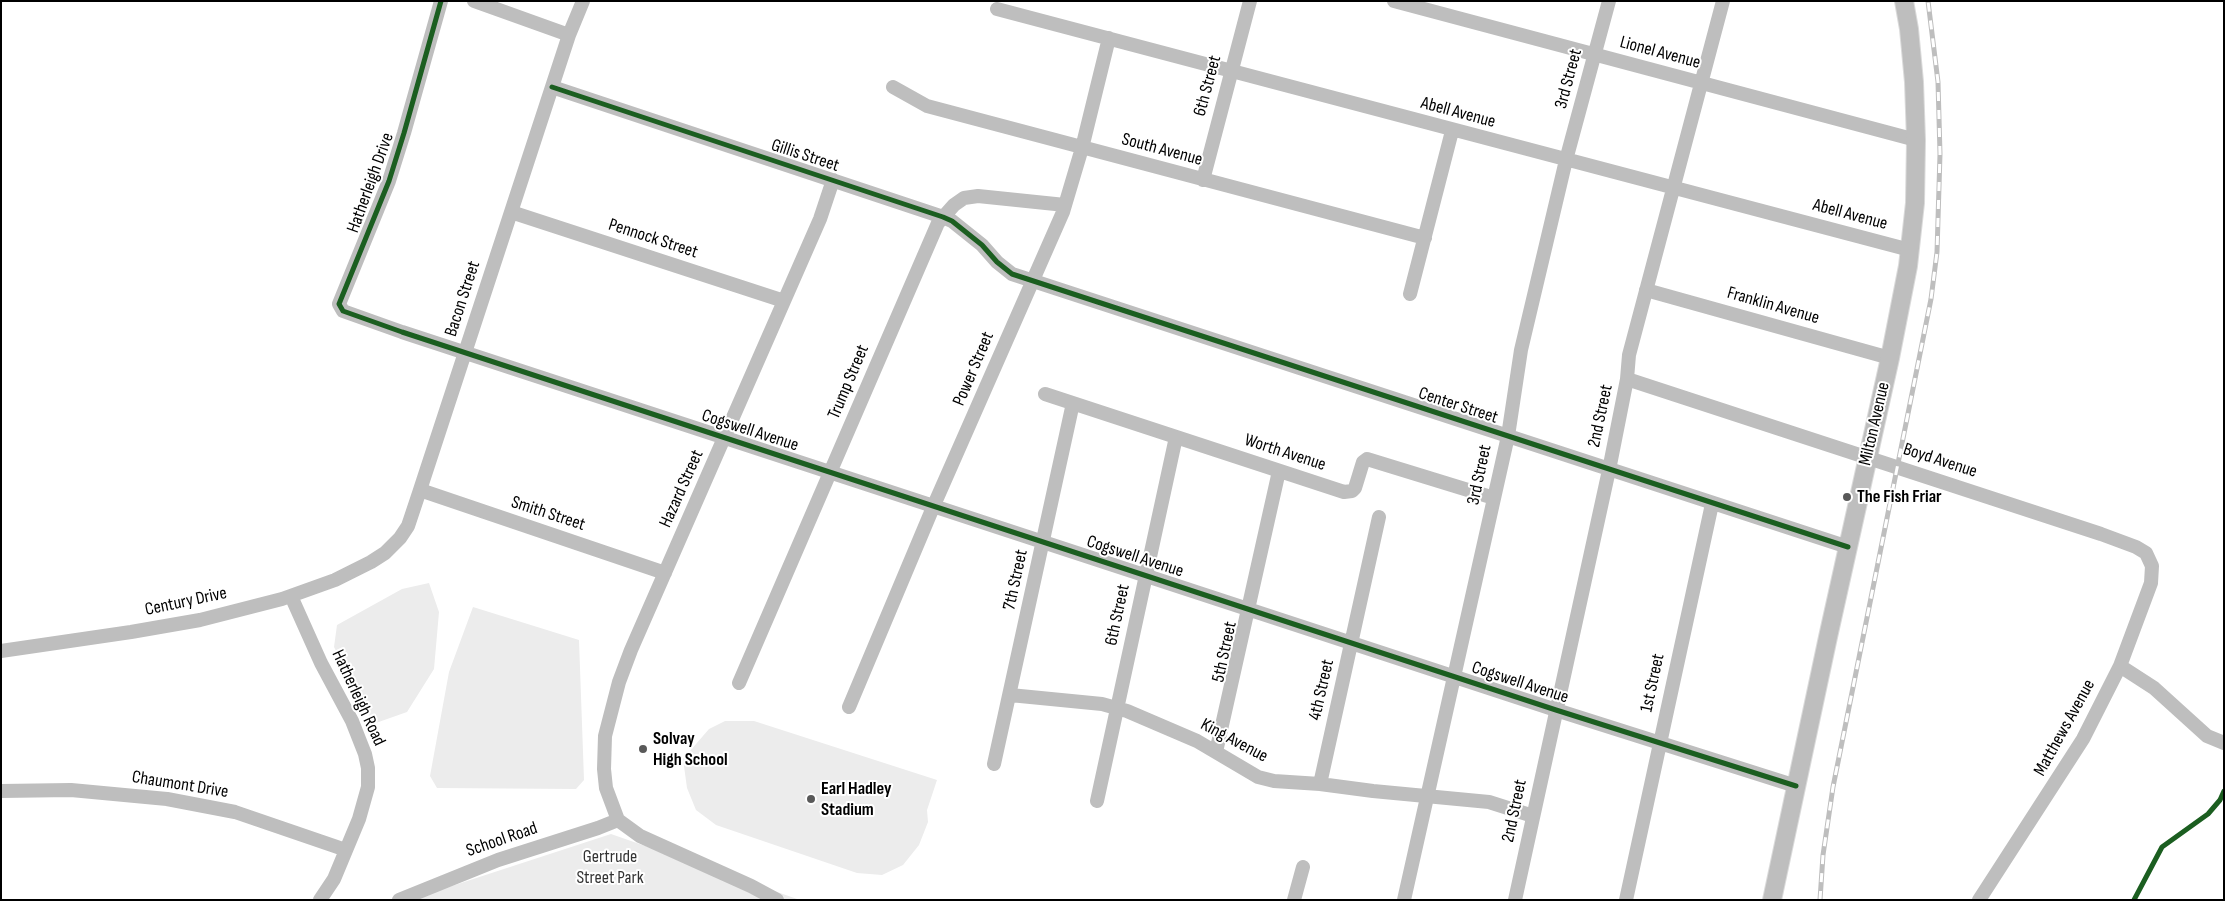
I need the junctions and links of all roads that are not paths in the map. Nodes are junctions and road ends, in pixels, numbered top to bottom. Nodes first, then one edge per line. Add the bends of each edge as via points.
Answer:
1 (441, 1) edge
2 (474, 1) edge
3 (583, 1) edge
4 (1250, 1) edge
5 (1394, 1) edge
6 (1609, 1) edge
7 (1723, 1) edge
8 (1904, 1) edge
9 (997, 9) dead end
10 (569, 35) junction
11 (1110, 38) junction
12 (1595, 55) junction
13 (1231, 71) junction
14 (1701, 84) junction
15 (552, 87) junction
16 (894, 87) dead end
17 (1452, 131) junction
18 (1916, 140) junction
19 (1082, 148) junction
20 (1566, 160) junction
21 (834, 180) junction
22 (1203, 180) junction
23 (1673, 188) junction
24 (1065, 205) junction
25 (511, 212) junction
26 (943, 217) junction
27 (1425, 238) junction
28 (1910, 250) junction
29 (1032, 280) junction
30 (1646, 290) junction
31 (1410, 294) dead end
32 (784, 301) junction
33 (402, 332) joint
34 (465, 352) junction
35 (1890, 358) junction
36 (1627, 379) junction
37 (1045, 394) dead end
38 (1073, 403) junction
39 (1508, 436) junction
40 (1176, 437) junction
41 (724, 438) junction
42 (1868, 458) junction
43 (1609, 470) junction
44 (1278, 471) junction
45 (830, 472) junction
46 (420, 490) junction
47 (1494, 498) junction
48 (1712, 504) junction
49 (934, 505) junction
50 (1379, 517) dead end
51 (1043, 541) junction
52 (1848, 547) junction
53 (2151, 560) joint
54 (371, 562) joint
55 (666, 573) junction
56 (1145, 575) junction
57 (291, 596) junction
58 (1248, 608) junction
59 (1352, 642) junction
60 (1, 651) edge
61 (2120, 666) junction
62 (1455, 676) junction
63 (739, 682) dead end
64 (1010, 695) junction
65 (849, 706) dead end
66 (1117, 708) junction
67 (1556, 710) junction
68 (1659, 743) junction
69 (2224, 744) edge
70 (1216, 752) junction
71 (994, 764) dead end
72 (1320, 784) junction
73 (1796, 786) junction
74 (1, 791) edge
75 (1426, 797) junction
76 (1097, 801) dead end
77 (1532, 816) junction
78 (618, 820) junction
79 (346, 850) junction
80 (1303, 867) dead end
81 (320, 900) edge
82 (399, 900) edge
83 (777, 900) edge
84 (1294, 900) edge
85 (1404, 900) edge
86 (1515, 900) edge
87 (1626, 900) edge
88 (1772, 900) edge
89 (1979, 900) edge

1 - 33 street, Hatherleigh Drive via 404,134 339,304 343,311
2 - 10 street
3 - 10 street, Bacon Street
4 - 13 street, 6th Street
5 - 12 street, Lionel Avenue
6 - 12 street, 3rd Street
7 - 14 street, 2nd Street
8 - 18 main road, Milton Avenue via 1914,82
9 - 11 street, Abell Avenue
10 - 15 street, Bacon Street
11 - 13 street, Abell Avenue
11 - 19 street, Power Street
12 - 14 street, Lionel Avenue
12 - 20 street, 3rd Street
13 - 17 street, Abell Avenue
13 - 22 street, 6th Street
14 - 18 street, Lionel Avenue
14 - 23 street, 2nd Street
15 - 21 street, Gillis Street
15 - 25 street, Bacon Street
16 - 19 street, South Avenue via 927,106
17 - 20 street, Abell Avenue
17 - 27 street
18 - 28 main road, Milton Avenue
19 - 22 street, South Avenue
19 - 24 street, Power Street
20 - 23 street, Abell Avenue
20 - 39 street, 3rd Street via 1521,350
21 - 26 street, Gillis Street
21 - 32 street, Hazard Street
22 - 27 street, South Avenue
23 - 28 street, Abell Avenue
23 - 30 street, 2nd Street
24 - 26 street, Trump Street via 978,196 964,198
24 - 29 street, Power Street
25 - 32 street, Pennock Street
25 - 34 street, Bacon Street
26 - 29 street, Gillis Street via 974,239 1012,274
26 - 45 street, Trump Street
27 - 31 street
28 - 35 main road, Milton Avenue
29 - 39 street, Center Street
29 - 49 street, Power Street
30 - 35 street, Franklin Avenue
30 - 36 street, 2nd Street via 1629,355
32 - 41 street, Hazard Street
33 - 34 street, Cogswell Avenue
34 - 41 street, Cogswell Avenue
34 - 46 street, Bacon Street
35 - 42 main road, Milton Avenue
36 - 42 street, Boyd Avenue
36 - 43 street, 2nd Street
37 - 38 street, Worth Avenue
38 - 40 street, Worth Avenue
38 - 51 street, 7th Street
39 - 43 street, Center Street
39 - 47 street, 3rd Street
40 - 44 street, Worth Avenue
40 - 56 street, 6th Street
41 - 45 street, Cogswell Avenue
41 - 55 street, Hazard Street
42 - 52 main road, Milton Avenue
42 - 53 street, Boyd Avenue via 2101,534 2136,547
43 - 48 street, Center Street
43 - 67 street, 2nd Street
44 - 47 street, Worth Avenue via 1344,492 1352,491 1367,459
44 - 58 street, 5th Street
45 - 49 street, Cogswell Avenue
45 - 63 street, Trump Street
46 - 54 street, Bacon Street via 408,526 400,538
46 - 55 street, Smith Street
47 - 62 street, 3rd Street
48 - 52 street, Center Street
48 - 68 street, 1st Street
49 - 51 street, Cogswell Avenue
49 - 65 street, Power Street
50 - 59 street, 4th Street
51 - 56 street, Cogswell Avenue
51 - 64 street, 7th Street
52 - 73 main road, Milton Avenue
53 - 61 street, Matthews Avenue via 2151,583
54 - 57 street, Century Drive
55 - 78 street, Hazard Street via 619,682 605,736 606,788
56 - 58 street, Cogswell Avenue
56 - 66 street, 6th Street
57 - 60 street, Century Drive via 200,620
57 - 79 street, Hatherleigh Road via 365,754 368,787
58 - 59 street, Cogswell Avenue
58 - 70 street, 5th Street
59 - 62 street, Cogswell Avenue
59 - 72 street, 4th Street
61 - 69 street via 2154,688 2207,736
61 - 89 street, Matthews Avenue via 2083,739
62 - 67 street, Cogswell Avenue
62 - 75 street, 3rd Street
64 - 66 street, King Avenue
64 - 71 street, 7th Street
66 - 70 street, King Avenue
66 - 76 street, 6th Street
67 - 68 street, Cogswell Avenue
67 - 77 street, 2nd Street
68 - 73 street, Cogswell Avenue
68 - 87 street, 1st Street
70 - 72 street, King Avenue via 1258,777
72 - 75 street, King Avenue
73 - 88 main road, Milton Avenue
74 - 79 street, Chaumont Drive via 71,790 167,799 234,812
75 - 77 street, King Avenue via 1489,802
75 - 85 street, 3rd Street
77 - 86 street, 2nd Street
78 - 82 street, School Road via 498,860
78 - 83 street via 640,836
79 - 81 street, Hatherleigh Road via 334,879
80 - 84 street

